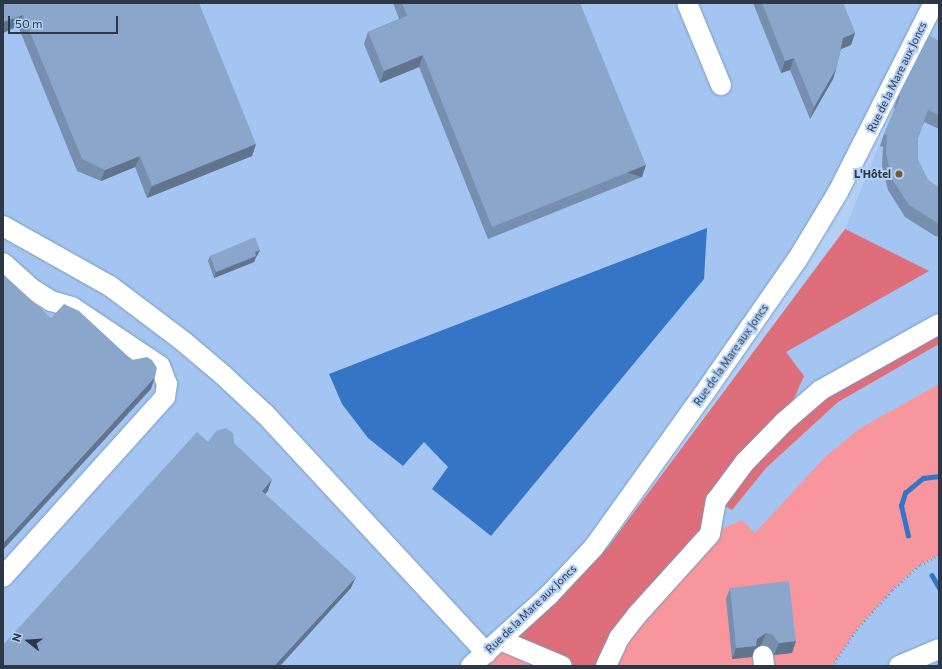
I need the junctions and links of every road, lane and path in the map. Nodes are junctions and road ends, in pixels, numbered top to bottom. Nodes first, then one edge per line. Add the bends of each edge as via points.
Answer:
1 (687, 3) edge
2 (934, 3) edge
3 (721, 85) dead end
4 (3, 226) edge
5 (3, 263) edge
6 (939, 324) edge
7 (939, 555) edge
8 (3, 577) edge
9 (493, 647) junction
10 (939, 649) edge
11 (471, 666) edge
12 (562, 666) edge
13 (606, 666) edge
14 (832, 666) edge
15 (899, 666) edge

1 - 3 street
2 - 9 street, Rue de la Mare aux Joncs via 838,192 797,260 619,515 573,570
4 - 9 street via 110,286 223,375 265,414
5 - 8 street via 32,289 51,301 72,307 160,366 167,384 165,397
6 - 13 street via 821,390 773,433 745,462 716,501 710,534 632,621 619,638
7 - 14 path via 920,565 892,590 856,630
9 - 11 street, Rue de la Mare aux Joncs
9 - 12 street
10 - 15 street

